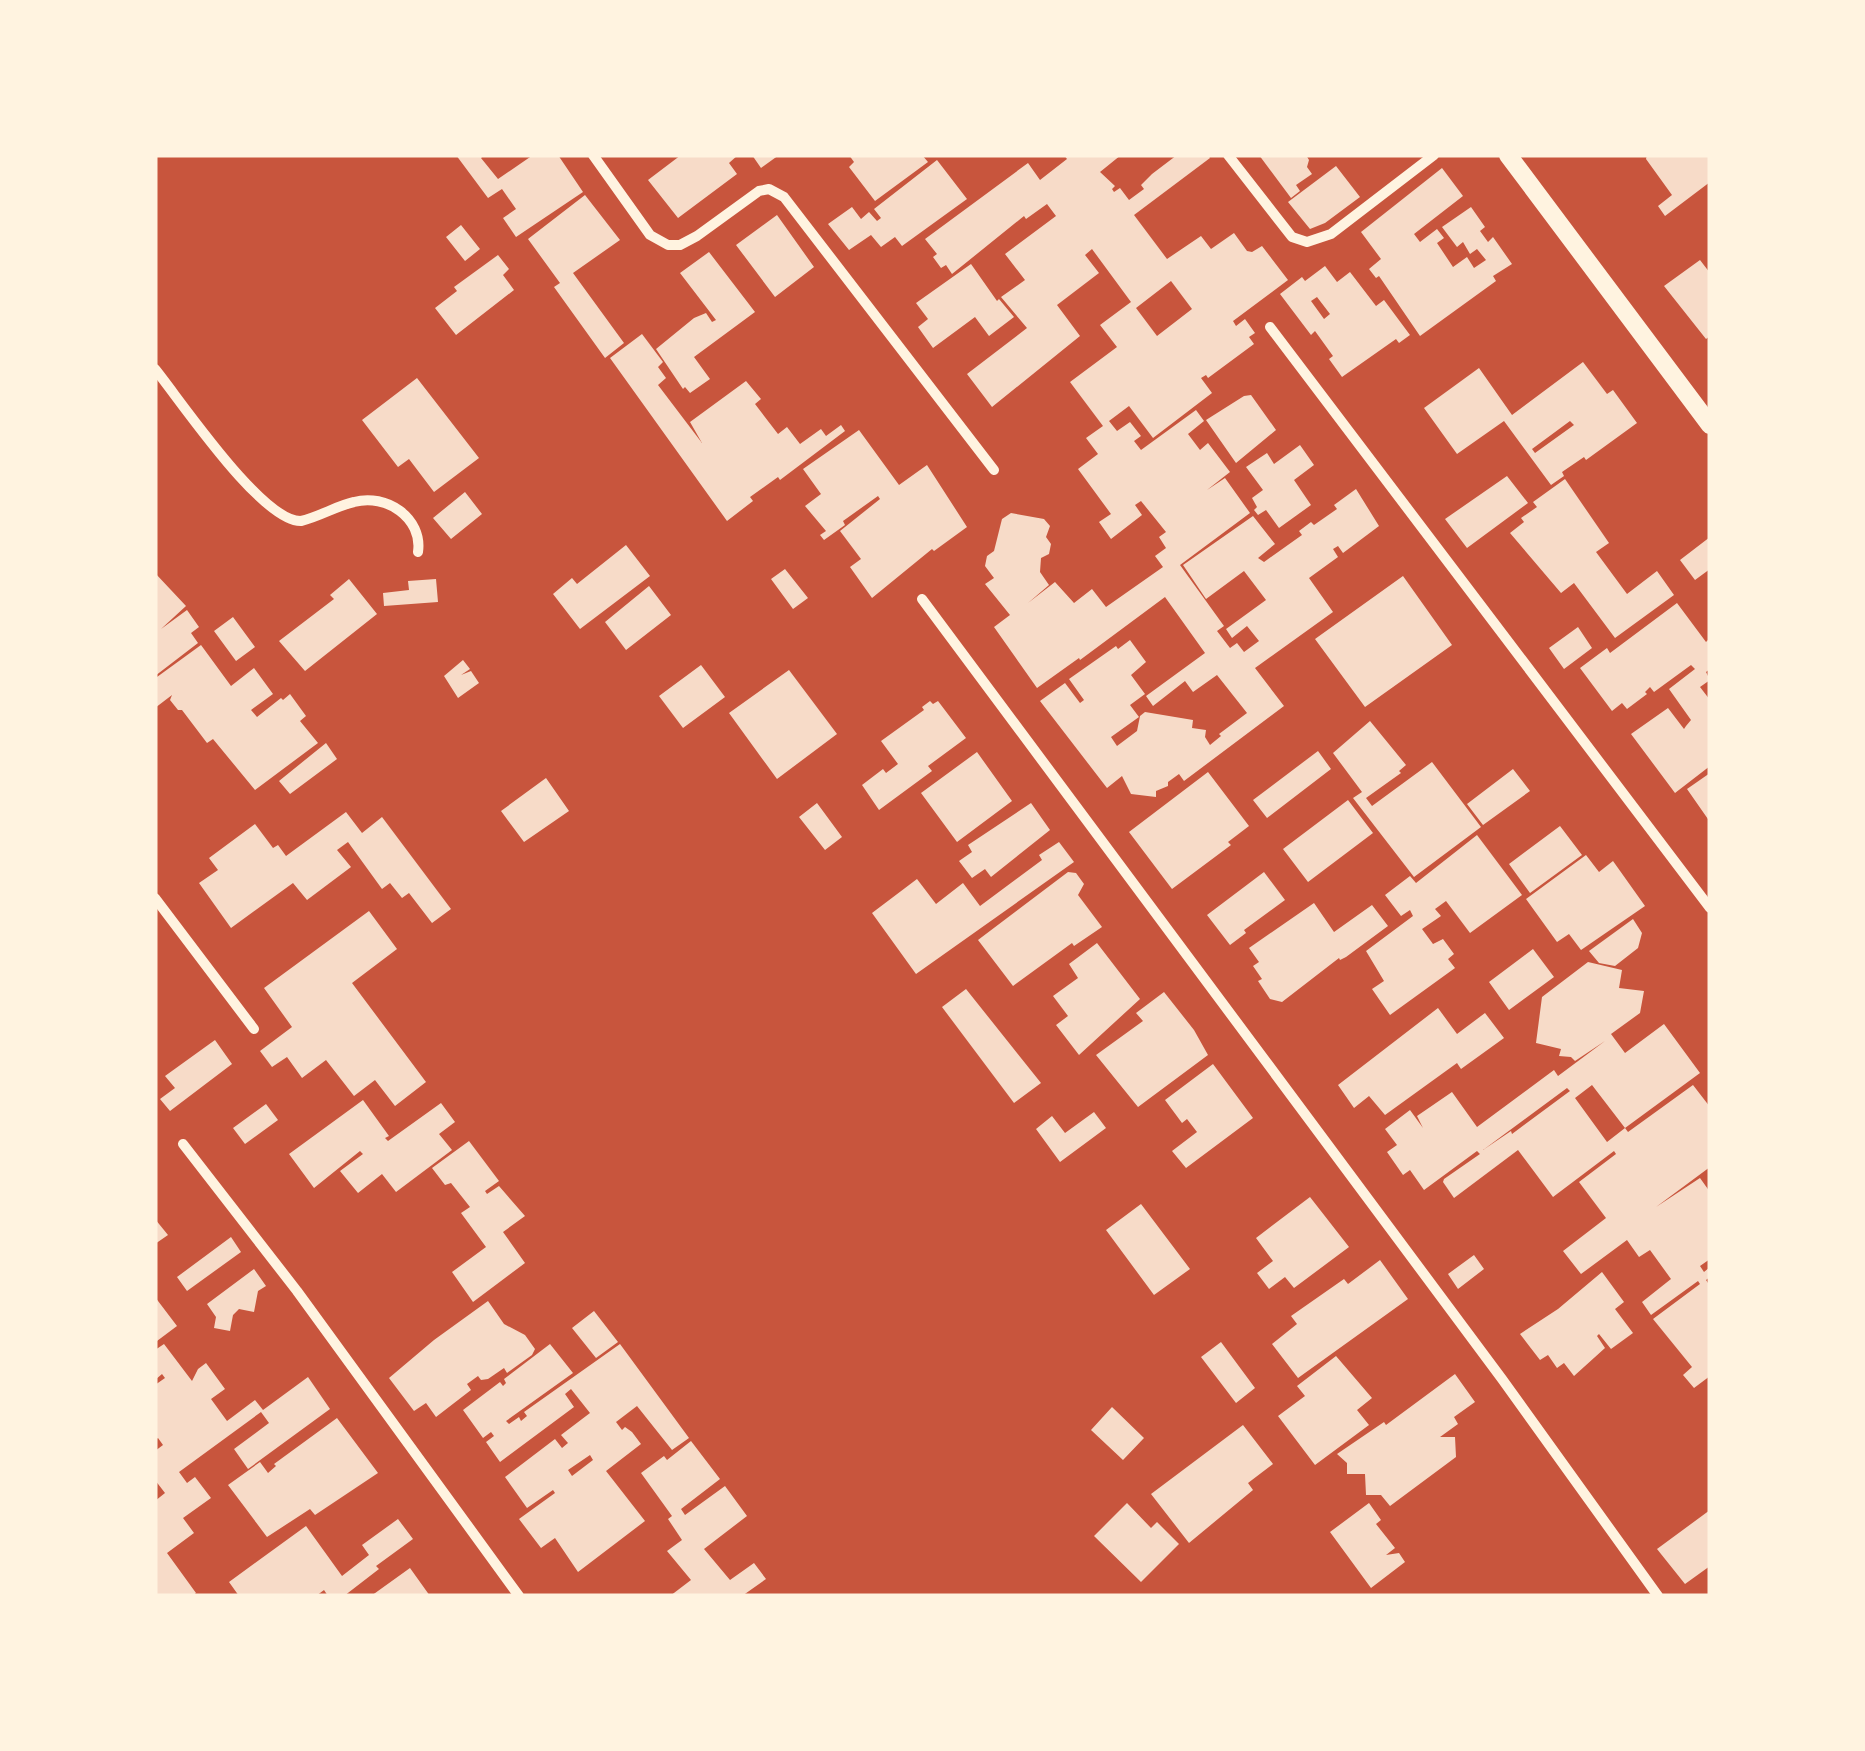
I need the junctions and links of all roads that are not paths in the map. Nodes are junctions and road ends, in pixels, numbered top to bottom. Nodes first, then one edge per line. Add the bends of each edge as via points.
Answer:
1 (594, 155) edge
2 (1228, 155) edge
3 (1434, 155) edge
4 (1508, 155) edge
5 (1270, 327) dead end
6 (155, 369) edge
7 (1710, 425) edge
8 (994, 470) dead end
9 (418, 552) dead end
10 (922, 599) dead end
11 (155, 898) edge
12 (1710, 908) edge
13 (254, 1029) dead end
14 (183, 1144) dead end
15 (519, 1596) edge
16 (1658, 1596) edge

1 - 8 street via 650,235 668,245 698,236 759,191 777,192
2 - 3 street via 1292,238 1307,242 1331,234
4 - 7 street
5 - 12 street
6 - 9 street via 276,514 301,521 372,501 416,526
10 - 16 street
11 - 13 street
14 - 15 street

